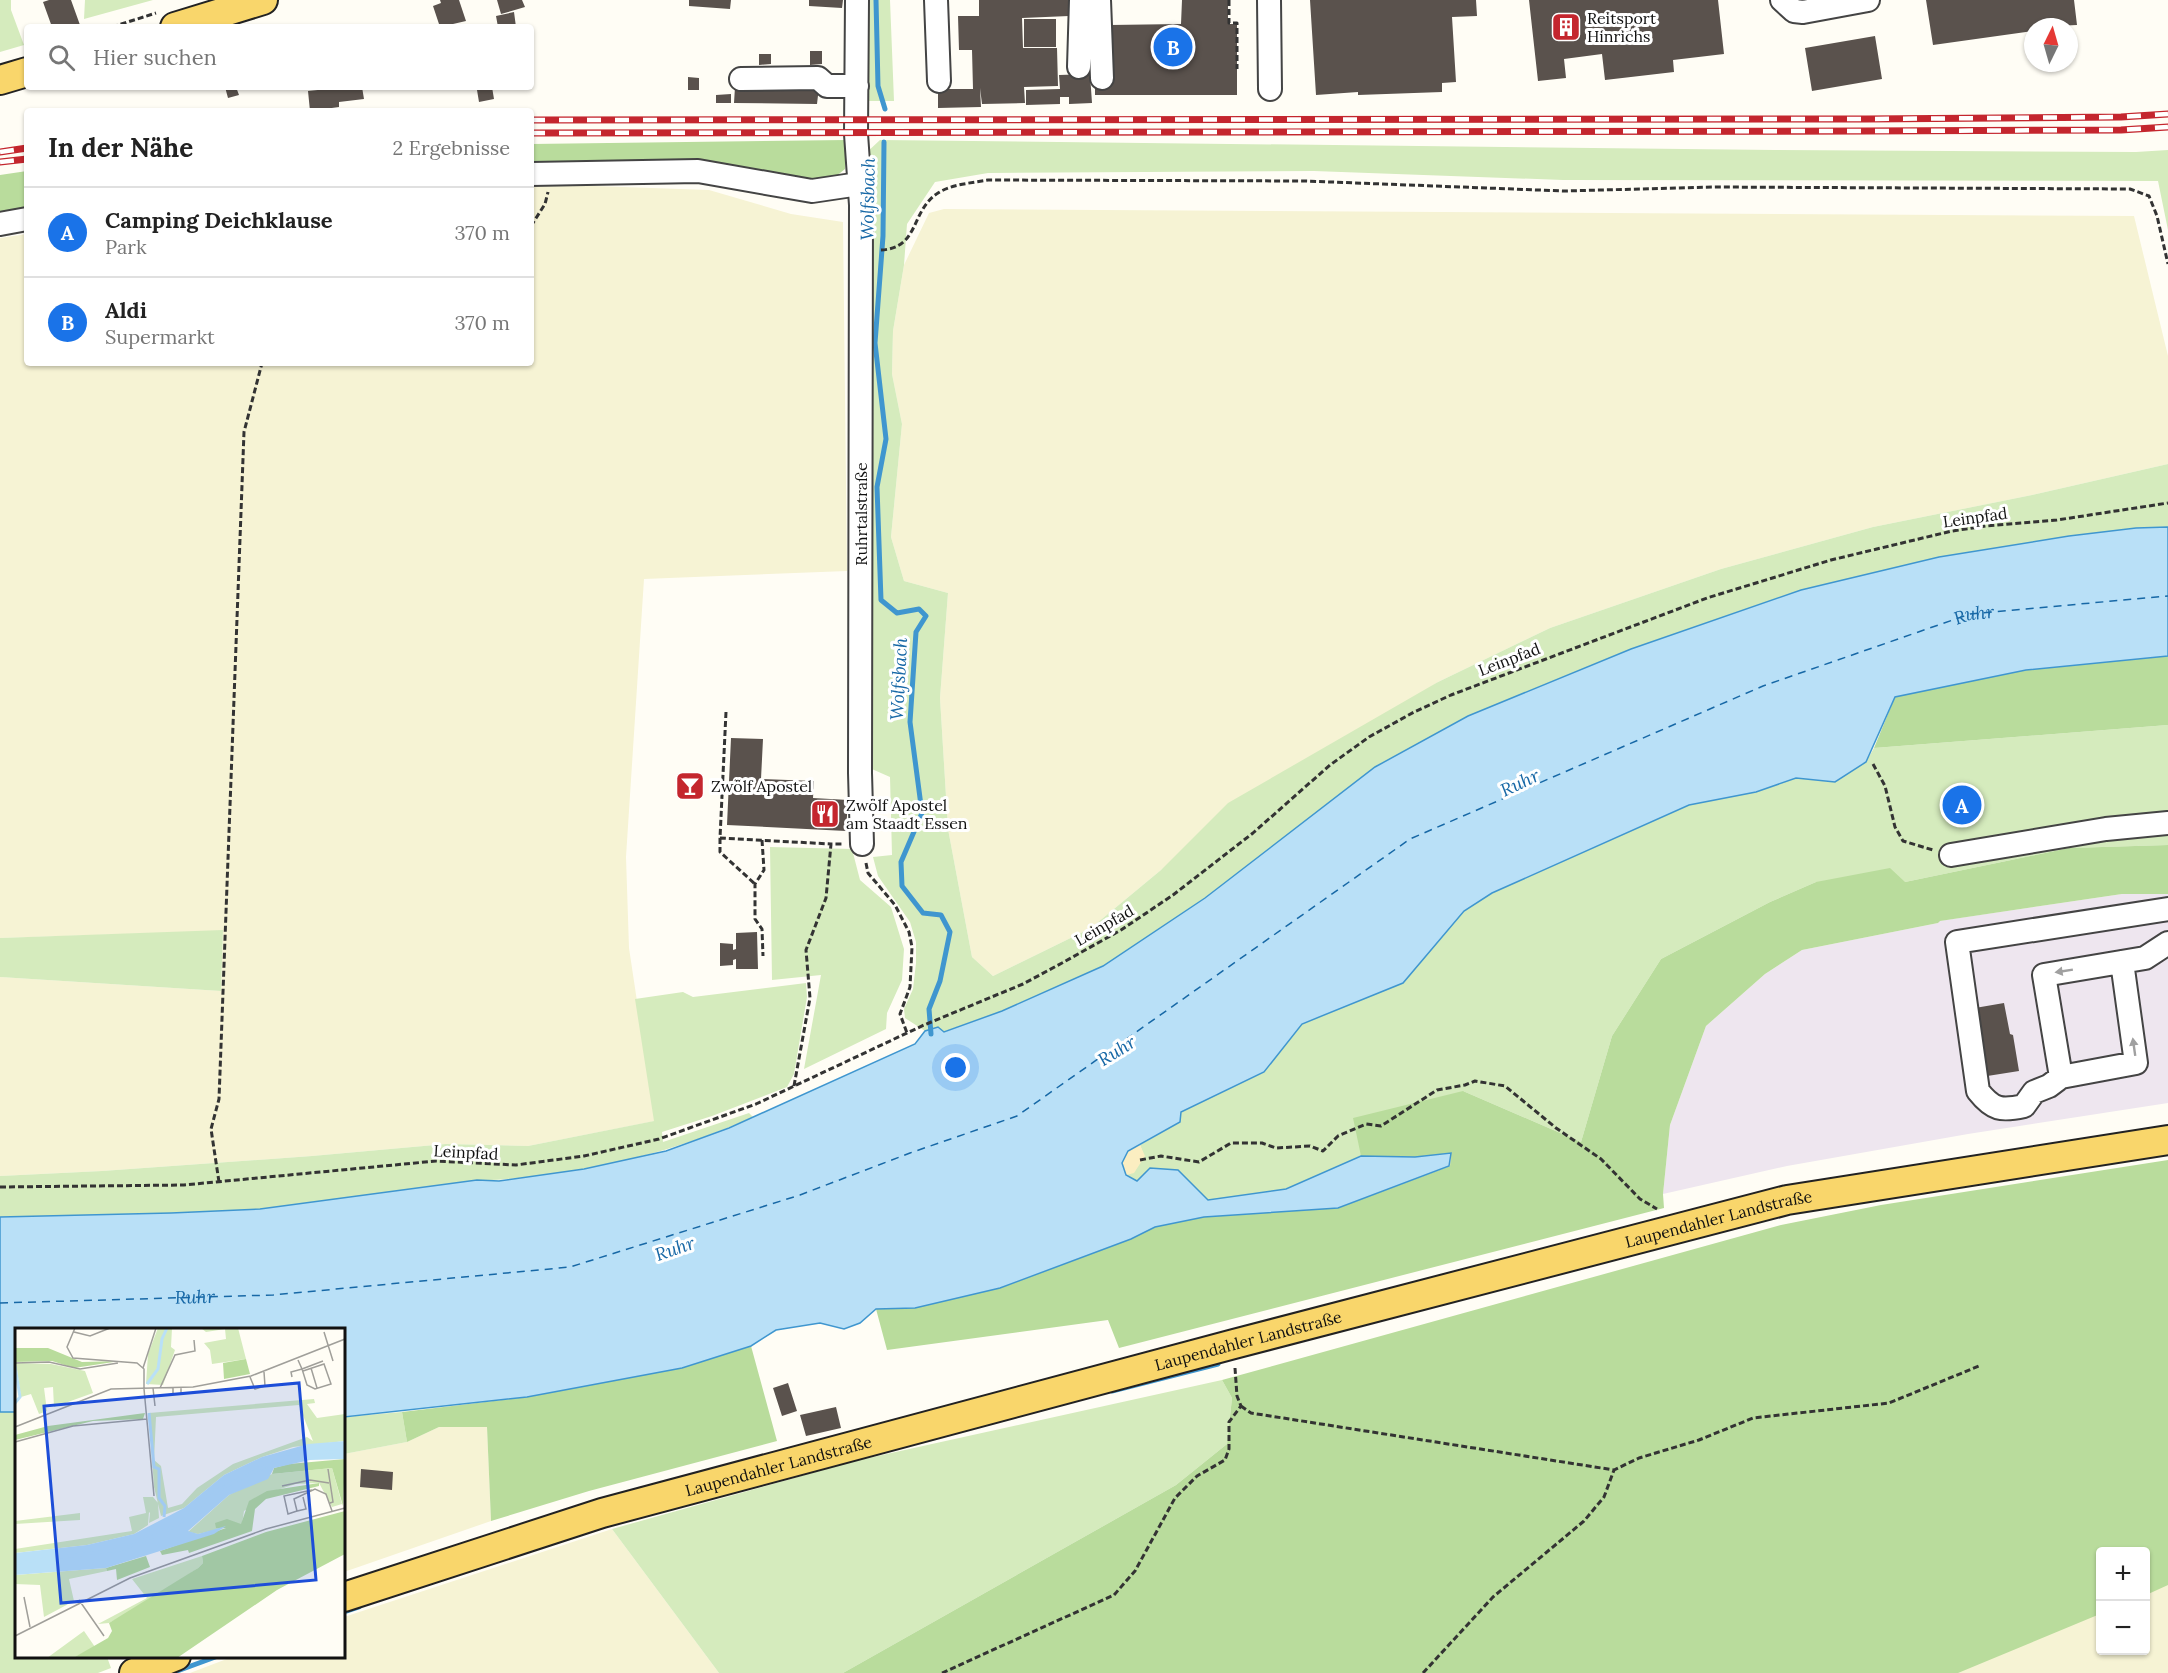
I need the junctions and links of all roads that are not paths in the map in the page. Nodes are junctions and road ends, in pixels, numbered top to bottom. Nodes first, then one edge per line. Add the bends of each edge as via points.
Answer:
1 (263, 0) edge
2 (857, 0) edge
3 (936, 0) edge
4 (1081, 0) edge
5 (1099, 0) edge
6 (1269, 0) edge
7 (1782, 0) edge
8 (1868, 0) edge
9 (185, 24) edge
10 (1079, 67) dead end
11 (24, 73) edge
12 (1102, 78) dead end
13 (741, 79) dead end
14 (0, 80) edge
15 (939, 81) dead end
16 (857, 86) junction
17 (1270, 89) dead end
18 (542, 173) edge
19 (859, 184) junction
20 (24, 220) edge
21 (0, 224) edge
22 (2168, 823) edge
23 (862, 844) road end
24 (1951, 855) road end
25 (2168, 909) edge
26 (2168, 943) edge
27 (2122, 962) junction
28 (2061, 1077) junction
29 (2168, 1140) edge
30 (345, 1597) edge

1 - 9 main road
2 - 16 street, Ruhrtalstraße
3 - 15 street
4 - 10 street
5 - 12 street
6 - 17 street
7 - 8 street via 1794,11 1803,12
11 - 14 main road
13 - 16 street via 818,78 827,86
16 - 19 street, Ruhrtalstraße
18 - 19 street via 698,171 812,191
19 - 23 street, Ruhrtalstraße
20 - 21 street
22 - 24 street via 2106,829
25 - 28 street via 1958,942 1978,1091 1989,1105 2008,1110 2024,1106 2034,1092
26 - 27 street via 2145,958
28 -> 27 street via 2136,1063
27 -> 28 street via 2044,975
29 - 30 main road, Laupendahler Landstraße via 1787,1200 602,1513

